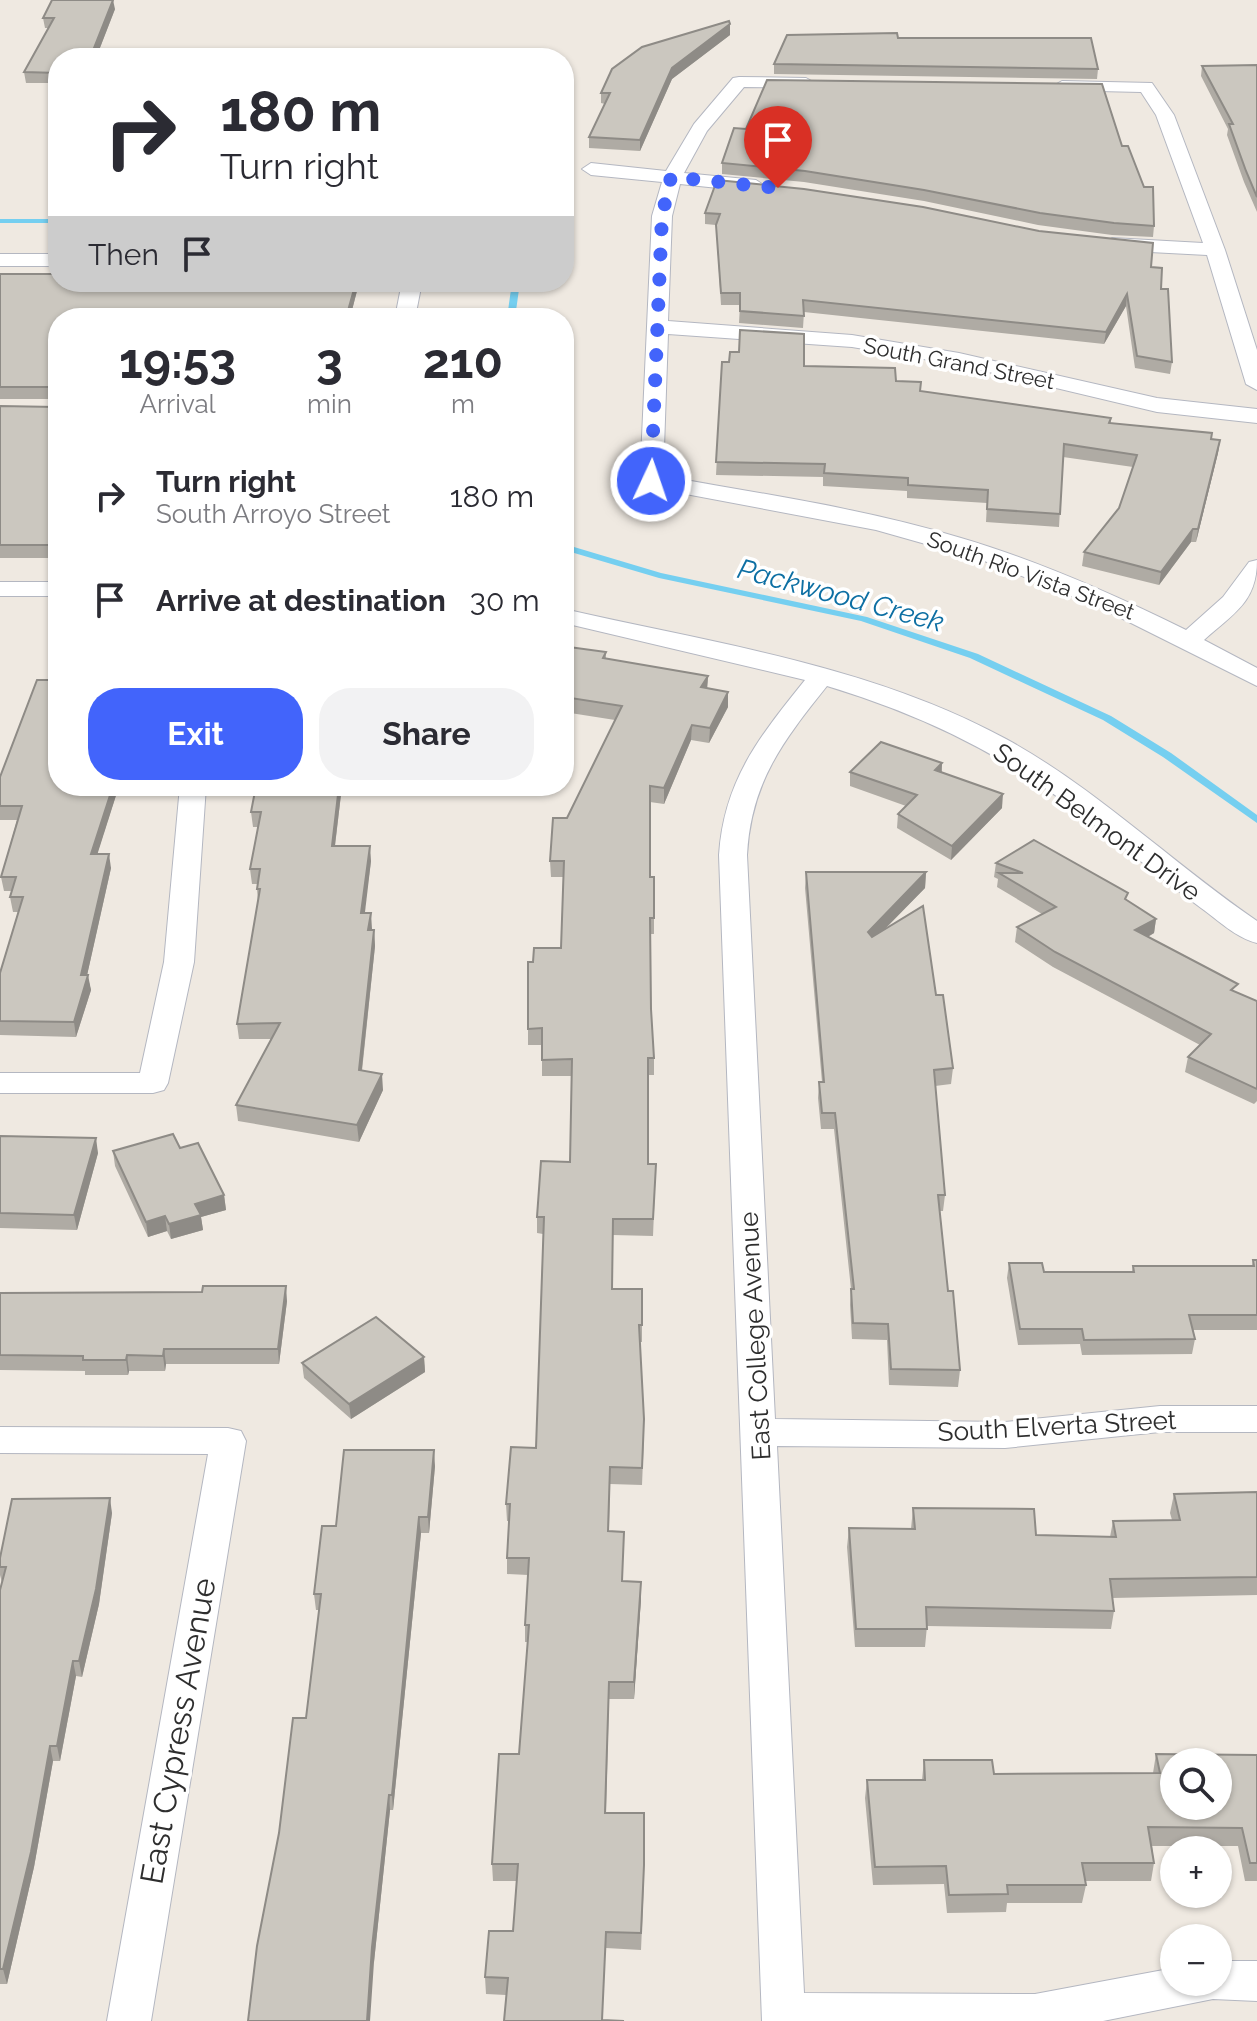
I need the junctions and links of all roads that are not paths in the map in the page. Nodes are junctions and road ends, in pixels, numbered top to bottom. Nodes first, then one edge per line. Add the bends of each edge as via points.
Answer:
1 (817, 83) edge
2 (1037, 85) edge
3 (591, 169) dead end
4 (671, 177) junction
5 (775, 188) edge
6 (1097, 242) edge
7 (1215, 250) junction
8 (0, 260) edge
9 (48, 260) edge
10 (1234, 313) junction
11 (1257, 315) edge
12 (658, 327) junction
13 (1257, 384) edge
14 (1257, 416) edge
15 (1257, 567) edge
16 (0, 589) edge
17 (48, 589) edge
18 (574, 618) edge
19 (1189, 640) junction
20 (822, 676) junction
21 (1257, 678) edge
22 (192, 796) edge
23 (1257, 934) edge
24 (0, 1083) edge
25 (1257, 1419) edge
26 (760, 1432) junction
27 (0, 1440) edge
28 (1232, 1981) edge
29 (1257, 1981) edge
30 (1160, 1990) edge
31 (784, 2017) edge
32 (129, 2021) edge

1 - 4 street via 739,82 699,125
2 - 7 street via 1146,87 1165,115
3 - 4 street
4 - 5 street
4 - 12 street via 662,216
6 - 7 street
7 - 10 street
8 - 9 street
10 - 11 street
10 - 13 street
12 - 14 street, South Grand Street via 852,341 959,359 1157,405
12 - 19 street, South Rio Vista Street via 651,481 951,542 1135,612
15 - 19 street via 1232,602
16 - 17 street
18 - 20 street, South Belmont Drive
19 - 21 street, South Rio Vista Street
20 - 23 street, South Belmont Drive via 864,688 1015,755 1196,894
20 - 26 street, East College Avenue via 767,746 751,776 738,812 733,855
22 - 24 street via 179,962 153,1083
25 - 26 street, South Elverta Street via 1160,1419 1005,1435
26 - 31 street, East College Avenue
27 - 32 street, East Cypress Avenue via 228,1441
28 - 29 street
30 - 31 street via 1035,2014

